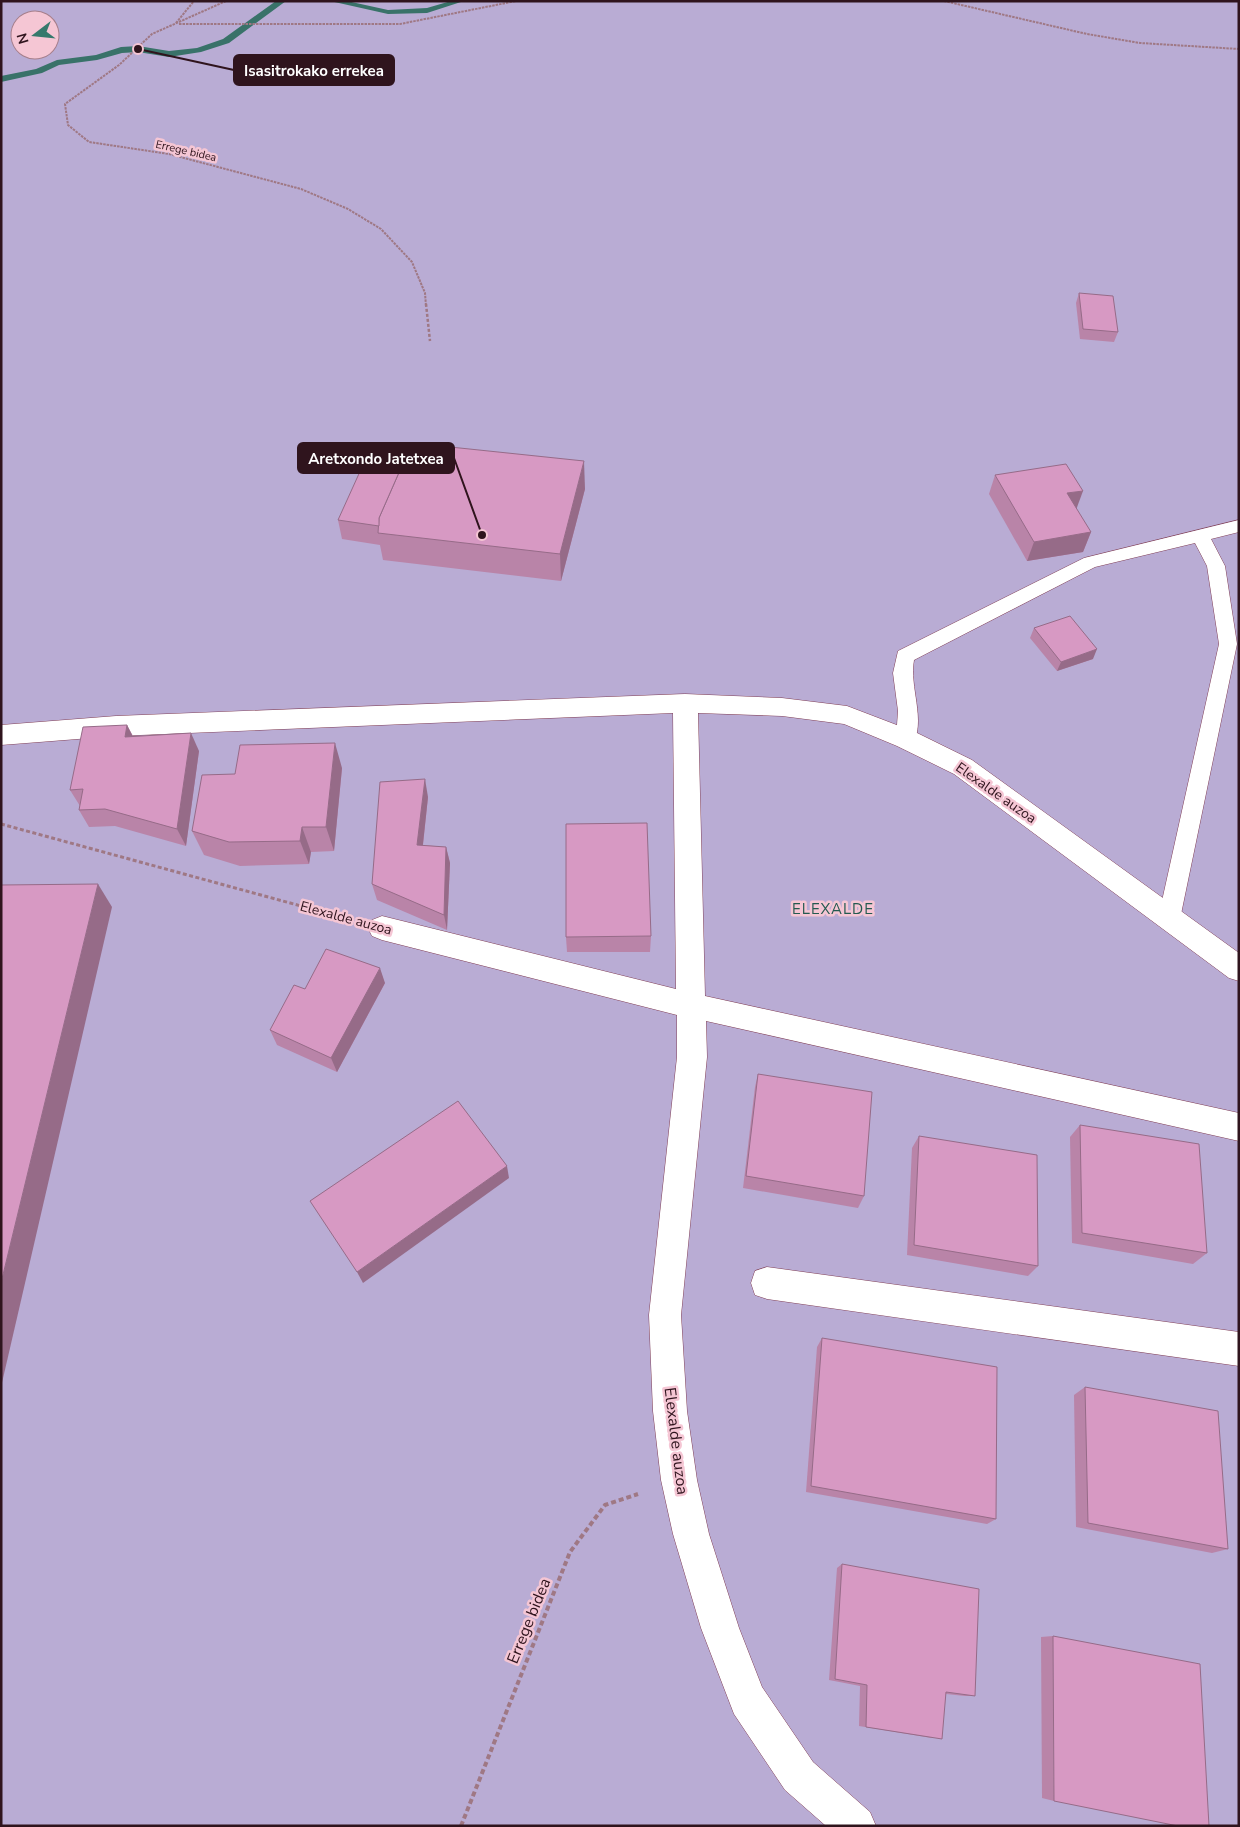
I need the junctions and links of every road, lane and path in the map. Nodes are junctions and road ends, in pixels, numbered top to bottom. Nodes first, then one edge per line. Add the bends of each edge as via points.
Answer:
1 (194, 1) edge
2 (226, 1) edge
3 (516, 1) edge
4 (944, 1) edge
5 (176, 24) junction
6 (1239, 49) edge
7 (430, 341) dead end
8 (1239, 526) edge
9 (1200, 535) junction
10 (685, 704) junction
11 (1, 735) edge
12 (906, 739) junction
13 (1, 824) edge
14 (1169, 919) junction
15 (382, 928) joint
16 (1239, 969) edge
17 (692, 1006) junction
18 (1239, 1127) edge
19 (767, 1283) dead end
20 (1239, 1349) edge
21 (679, 1480) junction
22 (461, 1826) edge
23 (856, 1826) edge

1 - 5 path
2 - 5 path, Errege bidea
3 - 5 path via 400,24
4 - 6 path via 1087,34 1140,42
5 - 7 path, Errege bidea via 152,34 119,64 65,104 68,125 90,142 169,154 301,189 348,208 381,230 412,262 425,293
8 - 9 lane
9 - 12 lane via 1090,562 905,656 902,673 908,711
9 - 14 lane via 1216,566 1228,644
10 - 11 street, Elexalde auzoa via 116,726
10 - 12 street, Elexalde auzoa via 782,707 847,715
10 - 17 street, Elexalde auzoa
12 - 14 street, Elexalde auzoa via 963,767
13 - 15 path, Elexalde auzoa
14 - 16 street, Elexalde auzoa
15 - 17 street, Elexalde auzoa
17 - 18 street
17 - 21 street, Elexalde auzoa via 691,1066 665,1315 670,1411
19 - 20 street
21 - 22 path, Errege bidea via 605,1504 570,1552
21 - 23 street, Elexalde auzoa via 691,1534 720,1628 748,1700 799,1776

